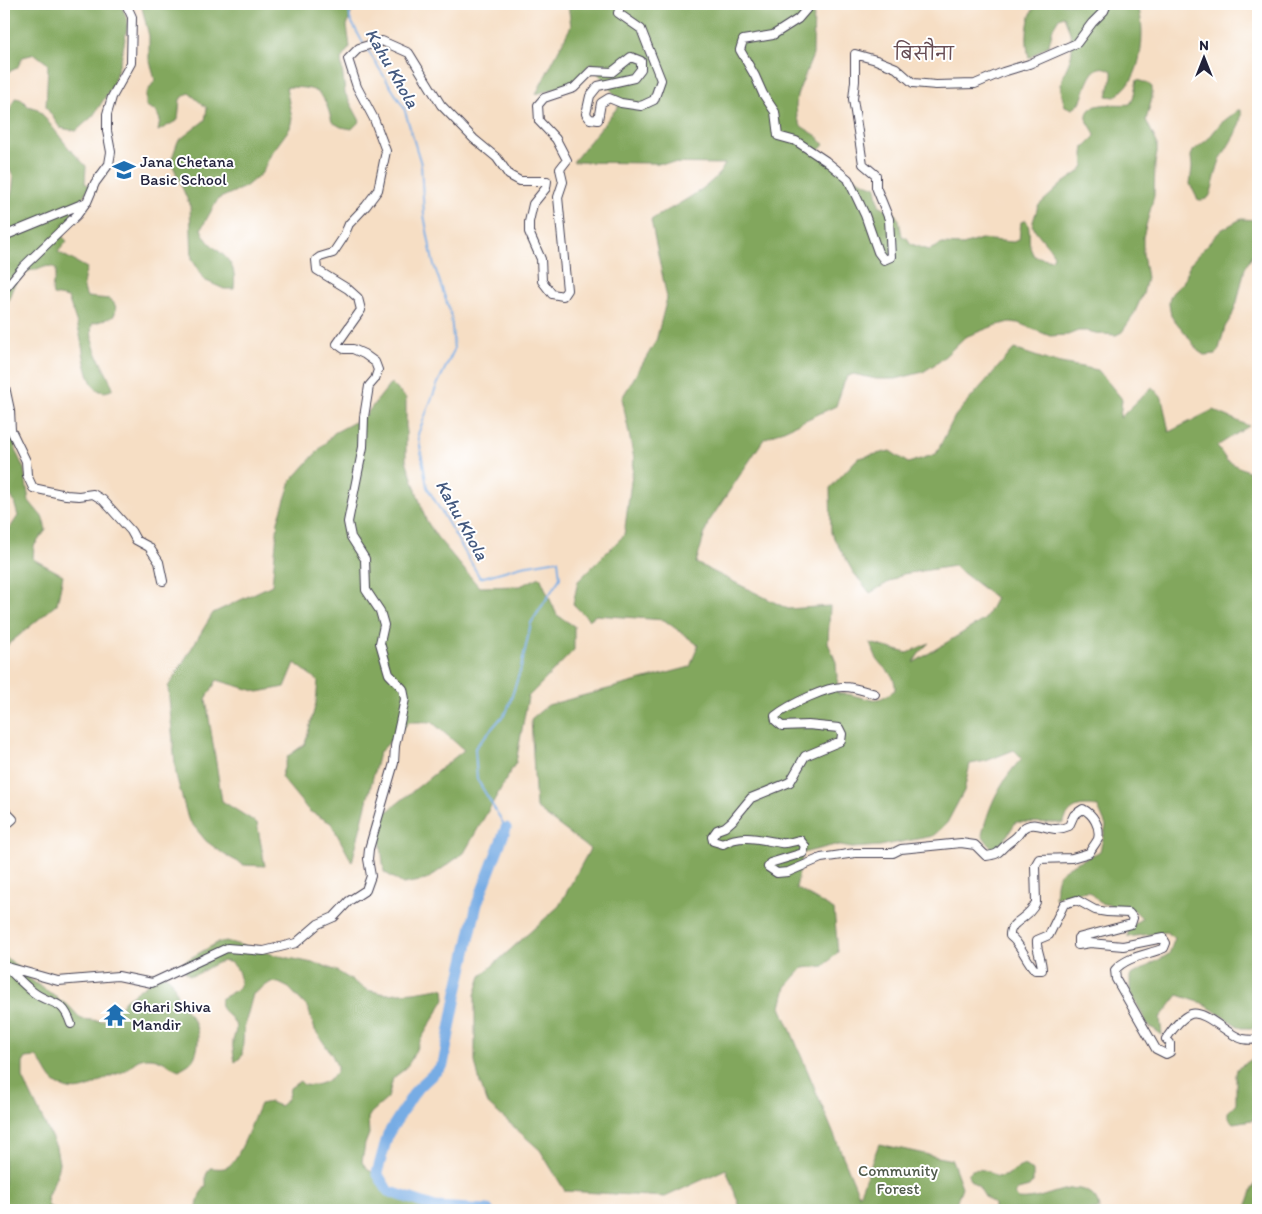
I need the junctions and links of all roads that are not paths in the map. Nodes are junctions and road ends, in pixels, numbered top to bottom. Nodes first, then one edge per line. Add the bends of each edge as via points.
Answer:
1 (126, 4) edge
2 (621, 4) edge
3 (811, 4) edge
4 (1107, 4) edge
5 (87, 202) junction
6 (4, 236) edge
7 (4, 290) edge
8 (4, 382) edge
9 (164, 581) dead end
10 (875, 694) dead end
11 (4, 810) edge
12 (4, 827) edge
13 (4, 966) edge
14 (71, 1024) dead end
15 (1258, 1039) edge

1 - 5 street via 132,17 131,63 112,97 107,114 109,164 95,183
2 - 13 street via 618,13 641,29 661,80 654,100 641,106 609,98 601,103 598,120 590,119 586,114 590,96 598,86 634,78 642,69 641,61 631,57 612,72 591,71 574,88 544,98 538,106 539,121 556,139 567,160 560,169 563,182 558,197 567,290 563,296 552,294 542,281 541,259 529,232 533,204 546,188 547,181 520,181 509,176 497,158 474,140 441,105 409,53 382,41 359,48 348,59 386,151 378,190 349,224 333,253 316,260 316,270 358,298 361,310 337,344 364,354 375,362 378,370 369,386 363,447 348,522 351,537 365,559 366,590 380,611 384,625 380,643 390,674 403,689 405,699 394,746 394,763 369,849 371,876 366,890 296,943 264,951 227,948 152,983 118,976 58,981
3 - 4 street via 798,19 773,35 743,40 740,50 775,112 778,136 796,141 848,178 884,260 891,256 888,219 876,187 876,175 863,164 853,100 855,54 896,68 913,84 975,84 1077,43
5 - 6 street
5 - 7 street
8 - 9 street via 11,430 26,460 27,476 33,488 79,496 93,494 103,500 136,540 149,548 159,562
10 - 15 street via 842,686 812,695 775,716 782,726 839,728 841,741 805,756 790,782 751,798 732,821 717,830 712,841 724,844 731,839 759,838 783,843 800,840 805,846 803,853 770,863 768,867 777,873 788,872 822,858 855,853 893,853 901,849 961,843 975,845 986,856 999,854 1027,826 1036,824 1060,830 1070,826 1074,815 1083,810 1089,812 1098,826 1098,838 1089,853 1072,858 1039,859 1035,866 1034,908 1010,930 1010,936 1017,941 1028,962 1035,970 1042,970 1037,940 1049,935 1064,904 1078,900 1095,910 1129,913 1133,918 1131,924 1078,938 1078,945 1123,946 1163,938 1164,948 1128,960 1116,970 1116,979 1156,1049 1166,1054 1170,1052 1166,1038 1180,1021 1192,1014 1209,1019 1241,1039
11 - 12 street via 13,819
13 - 14 street via 35,994 67,1012

